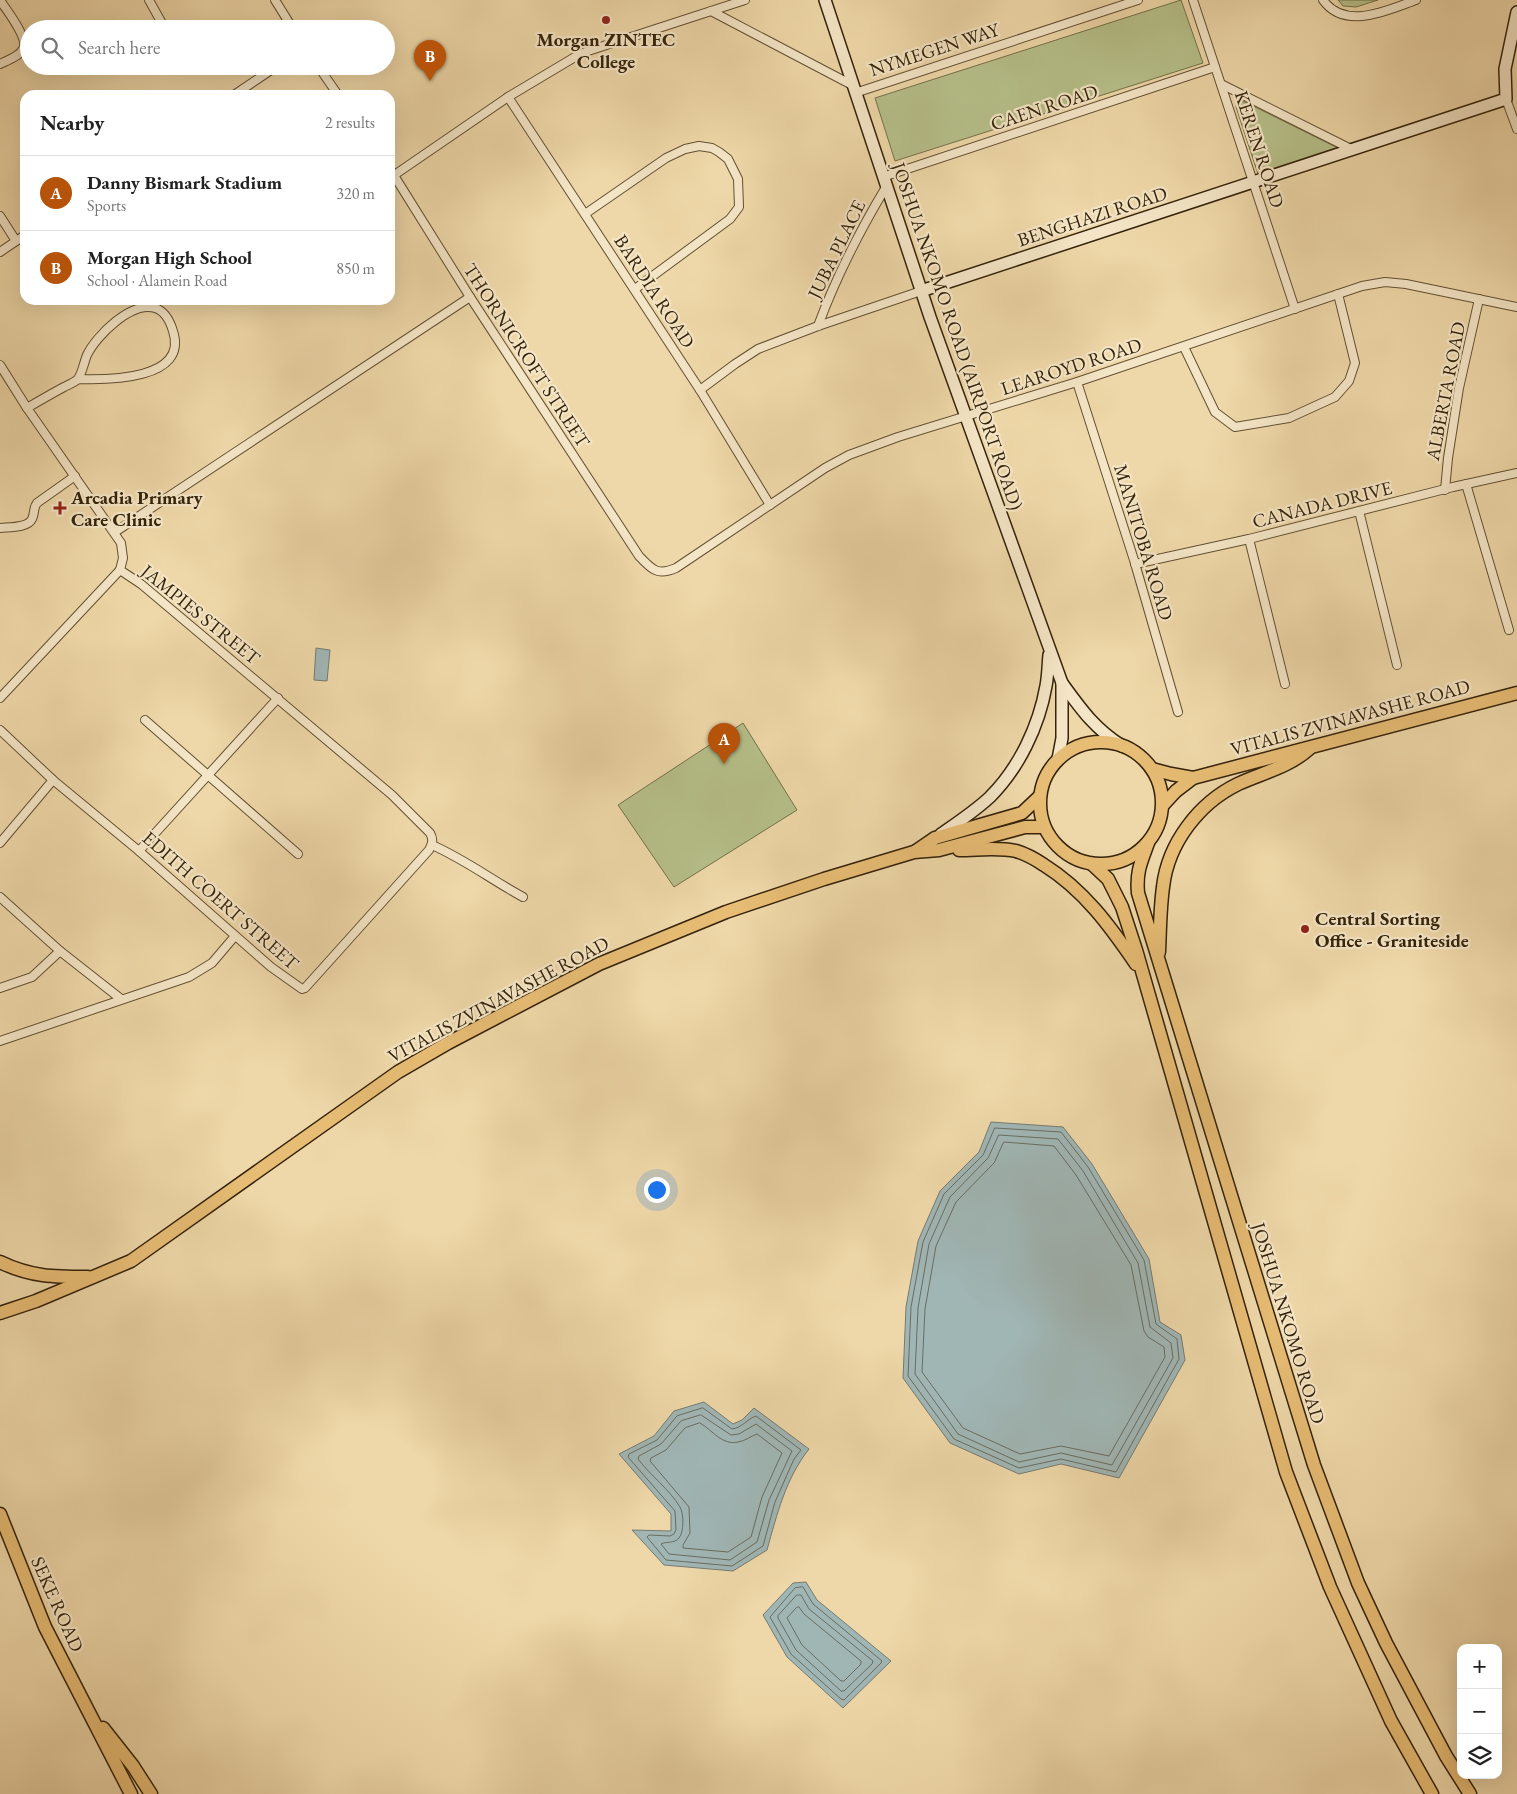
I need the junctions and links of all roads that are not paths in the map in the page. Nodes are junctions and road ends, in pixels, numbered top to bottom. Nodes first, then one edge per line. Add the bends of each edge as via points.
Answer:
1 (149, 0) edge
2 (275, 0) edge
3 (745, 0) edge
4 (825, 0) edge
5 (1138, 0) edge
6 (1193, 0) edge
7 (1323, 0) edge
8 (1416, 0) edge
9 (2, 3) dead end
10 (711, 11) junction
11 (1517, 12) edge
12 (160, 20) edge
13 (287, 20) edge
14 (20, 32) edge
15 (20, 52) edge
16 (0, 64) edge
17 (1215, 67) junction
18 (264, 75) edge
19 (324, 75) edge
20 (1223, 85) junction
21 (855, 89) junction
22 (241, 90) edge
23 (335, 90) edge
24 (508, 97) junction
25 (1506, 99) junction
26 (1517, 129) edge
27 (1351, 149) junction
28 (395, 172) edge
29 (395, 179) edge
30 (884, 182) junction
31 (1252, 182) junction
32 (585, 214) junction
33 (0, 216) edge
34 (20, 239) edge
35 (16, 242) junction
36 (0, 252) edge
37 (634, 289) junction
38 (921, 291) junction
39 (1338, 294) junction
40 (470, 297) junction
41 (1479, 299) junction
42 (1517, 307) edge
43 (1295, 308) junction
44 (818, 326) junction
45 (1184, 347) junction
46 (0, 365) edge
47 (78, 379) junction
48 (1077, 382) junction
49 (700, 390) junction
50 (27, 408) junction
51 (966, 417) junction
52 (1517, 472) edge
53 (75, 476) junction
54 (1466, 484) junction
55 (1445, 490) junction
56 (770, 505) junction
57 (1359, 511) junction
58 (0, 528) edge
59 (115, 532) junction
60 (1249, 539) junction
61 (639, 556) joint
62 (1135, 564) junction
63 (120, 570) junction
64 (1509, 630) dead end
65 (1049, 650) junction
66 (1397, 665) dead end
67 (1062, 683) junction
68 (1285, 684) dead end
69 (1517, 693) edge
70 (0, 698) edge
71 (278, 698) junction
72 (1178, 712) dead end
73 (145, 720) dead end
74 (0, 730) edge
75 (1122, 746) junction
76 (1313, 746) junction
77 (1058, 760) junction
78 (1152, 768) junction
79 (208, 776) junction
80 (1193, 778) junction
81 (54, 780) junction
82 (1040, 796) junction
83 (1163, 805) junction
84 (1044, 827) junction
85 (0, 843) edge
86 (1148, 843) junction
87 (937, 844) junction
88 (431, 848) junction
89 (139, 851) junction
90 (298, 854) dead end
91 (1092, 864) junction
92 (0, 897) edge
93 (523, 897) dead end
94 (236, 936) junction
95 (60, 951) junction
96 (1158, 960) junction
97 (1143, 975) junction
98 (0, 988) edge
99 (121, 999) junction
100 (0, 1041) edge
101 (0, 1262) edge
102 (96, 1277) junction
103 (1, 1313) edge
104 (0, 1514) edge
105 (86, 1706) junction
106 (131, 1794) edge
107 (152, 1794) edge
108 (1432, 1794) edge
109 (1470, 1794) edge

1 - 12 street
2 - 13 street
3 - 10 street
4 - 21 street, JOSHUA NKOMO ROAD (AIRPORT ROAD)
5 - 21 street, NYMEGEN WAY
6 - 17 street, KEREN ROAD
7 - 8 street via 1339,14 1351,17
9 - 14 street
10 - 21 street
10 - 24 street via 588,51
11 - 25 street via 1505,69
15 - 16 street
17 - 20 street, KEREN ROAD
17 - 30 street, CAEN ROAD
18 - 22 street
19 - 23 street
20 - 27 street
20 - 31 street, KEREN ROAD
21 - 30 street, JOSHUA NKOMO ROAD (AIRPORT ROAD)
24 - 28 street
24 - 32 street, BARDIA ROAD
25 - 26 street
25 - 27 street, BENGHAZI ROAD
27 - 31 street, BENGHAZI ROAD
29 - 40 street, THORNICROFT STREET
30 - 38 street, JOSHUA NKOMO ROAD (AIRPORT ROAD)
30 - 44 street, JUBA PLACE via 832,289
31 - 38 street, BENGHAZI ROAD
31 - 43 street, KEREN ROAD
32 - 37 street, BARDIA ROAD
32 - 37 street via 666,158 685,149 712,148 728,159 738,179 739,206 730,219
33 - 35 street
34 - 35 street
35 - 36 street
37 - 49 street, BARDIA ROAD
38 - 44 street, BENGHAZI ROAD
38 - 51 street, JOSHUA NKOMO ROAD (AIRPORT ROAD)
39 - 41 street, LEAROYD ROAD via 1384,282
39 - 43 street, LEAROYD ROAD
39 - 45 street via 1355,363 1349,381 1335,397 1289,418 1235,427 1214,412
40 - 59 street
40 - 61 street, THORNICROFT STREET
41 - 42 street, LEAROYD ROAD
41 - 55 street, ALBERTA ROAD via 1460,388
43 - 45 street, LEAROYD ROAD
44 - 49 street, BENGHAZI ROAD via 758,349
45 - 48 street, LEAROYD ROAD
46 - 50 street, JAMPIES STREET
47 - 47 street via 87,355 105,330 144,308 154,307 166,314 175,339 169,360 144,374 106,380
47 - 50 street
48 - 51 street, LEAROYD ROAD
48 - 62 street, MANITOBA ROAD
49 - 56 street, BARDIA ROAD
50 - 53 street, JAMPIES STREET
51 - 56 street, LEAROYD ROAD via 849,455
51 - 65 street, JOSHUA NKOMO ROAD (AIRPORT ROAD)
52 - 54 street, CANADA DRIVE
53 - 58 street via 37,503 28,523
53 - 59 street, JAMPIES STREET
54 - 55 street, CANADA DRIVE
54 - 64 street
55 - 57 street, CANADA DRIVE
56 - 61 street, LEAROYD ROAD via 667,572 657,572
57 - 60 street, CANADA DRIVE
57 - 66 street
59 - 63 street, JAMPIES STREET via 122,543
60 - 62 street, CANADA DRIVE
60 - 68 street
62 - 72 street, MANITOBA ROAD
63 - 70 street
63 - 71 street, JAMPIES STREET
65 - 67 street, JOSHUA NKOMO ROAD (AIRPORT ROAD)
65 - 87 street via 1046,685 1027,744 990,797
67 - 75 street via 1092,723
67 - 77 street via 1062,738
69 - 76 main road, VITALIS ZVINAVASHE ROAD
71 - 79 street
71 - 88 street, JAMPIES STREET via 392,795 430,833
73 - 79 street
74 - 81 street, EDITH COERT STREET
75 - 77 main road via 1105,742 1088,744 1072,749
75 - 78 main road via 1139,755
76 - 80 main road, VITALIS ZVINAVASHE ROAD
76 - 96 main road via 1294,761 1232,787 1215,798 1190,823 1169,861 1163,886
77 - 82 main road via 1043,782
78 - 80 main road, VITALIS ZVINAVASHE ROAD
78 - 83 main road via 1160,786
79 - 89 street
79 - 90 street
80 - 83 main road, VITALIS ZVINAVASHE ROAD
81 - 85 street
81 - 89 street, EDITH COERT STREET
82 - 84 main road
82 - 87 main road, VITALIS ZVINAVASHE ROAD via 1022,813
83 - 86 main road via 1156,831
84 - 87 main road, VITALIS ZVINAVASHE ROAD via 1025,827
84 - 91 main road via 1064,852
86 - 91 main road via 1123,861
86 - 96 main road, JOSHUA NKOMO ROAD via 1138,868 1137,886
87 - 97 main road via 1015,851 1037,861 1071,885 1099,912
87 - 102 main road, VITALIS ZVINAVASHE ROAD via 726,912 599,964 398,1072 131,1262
88 - 93 street via 457,856
88 - 94 street, EDITH COERT STREET via 305,988 294,984
89 - 94 street, EDITH COERT STREET
91 - 97 main road via 1108,879 1122,907
92 - 95 street
94 - 99 street via 212,963 189,977
95 - 98 street via 32,977
95 - 99 street
96 - 109 main road, JOSHUA NKOMO ROAD via 1314,1465 1358,1582 1386,1643 1446,1756
97 - 108 main road via 1286,1472 1330,1587 1391,1721
99 - 100 street
101 - 102 main road via 20,1271 45,1276
102 - 103 main road, VITALIS ZVINAVASHE ROAD
104 - 105 main road, SEKE ROAD via 45,1626
105 - 106 main road, SEKE ROAD
105 - 107 main road, SEKE ROAD

